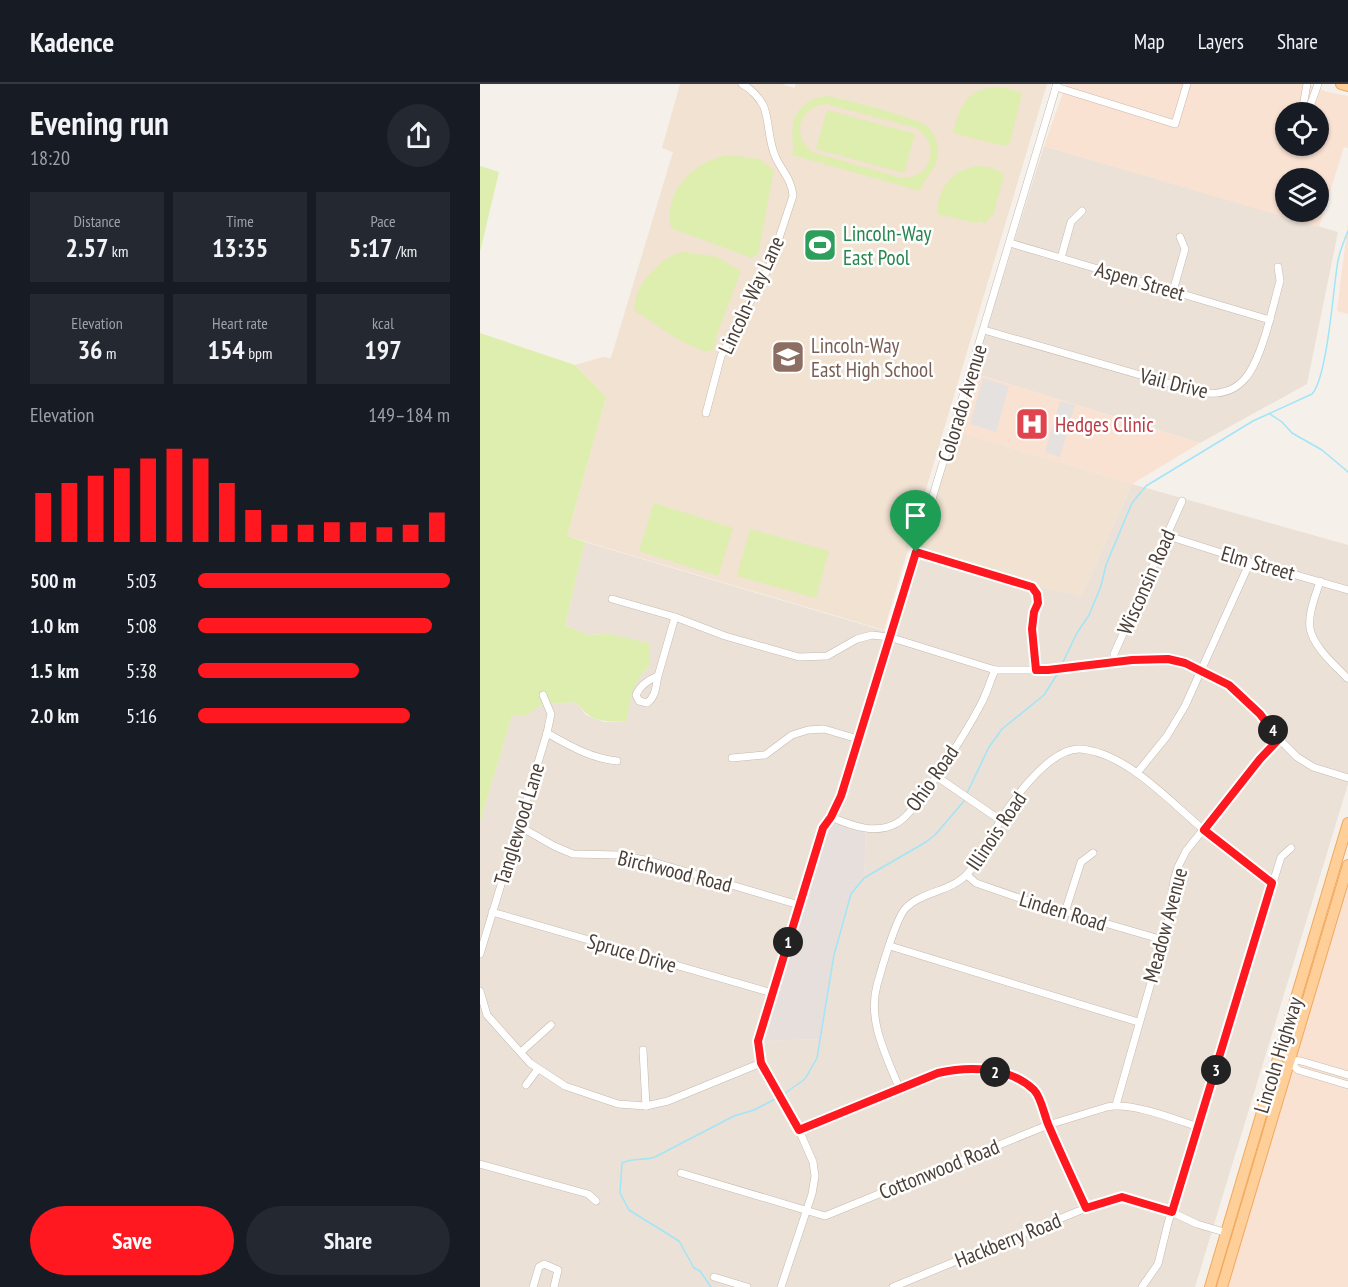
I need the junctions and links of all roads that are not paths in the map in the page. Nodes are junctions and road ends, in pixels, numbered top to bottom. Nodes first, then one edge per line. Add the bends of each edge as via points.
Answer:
1 (742, 84) edge
2 (1187, 84) edge
3 (1307, 84) edge
4 (1318, 84) edge
5 (1341, 84) edge
6 (1056, 86) edge
7 (1348, 86) edge
8 (1304, 102) edge
9 (1312, 102) edge
10 (1082, 211) dead end
11 (1180, 237) dead end
12 (1010, 243) junction
13 (1061, 258) junction
14 (1278, 267) dead end
15 (1173, 291) junction
16 (1270, 320) junction
17 (984, 330) junction
18 (706, 413) dead end
19 (1182, 501) dead end
20 (1168, 536) junction
21 (916, 552) junction
22 (1250, 562) junction
23 (1320, 581) junction
24 (1348, 590) edge
25 (612, 599) dead end
26 (675, 617) junction
27 (889, 637) junction
28 (1114, 663) junction
29 (995, 670) junction
30 (1036, 670) junction
31 (1202, 670) junction
32 (658, 676) dead end
33 (1347, 678) edge
34 (543, 695) dead end
35 (547, 733) junction
36 (858, 739) junction
37 (1279, 739) junction
38 (732, 758) dead end
39 (617, 761) dead end
40 (1137, 773) junction
41 (936, 776) junction
42 (1348, 778) edge
43 (831, 817) junction
44 (1000, 820) junction
45 (1348, 823) edge
46 (519, 826) junction
47 (1204, 830) junction
48 (1291, 849) dead end
49 (1093, 853) dead end
50 (1348, 865) edge
51 (967, 875) junction
52 (1272, 883) junction
53 (799, 905) junction
54 (492, 912) junction
55 (1065, 912) junction
56 (1163, 940) junction
57 (890, 946) junction
58 (480, 954) edge
59 (480, 991) edge
60 (772, 993) junction
61 (484, 1017) edge
62 (1138, 1022) junction
63 (551, 1025) dead end
64 (643, 1050) dead end
65 (521, 1052) junction
66 (1277, 1058) junction
67 (1289, 1061) junction
68 (761, 1063) junction
69 (538, 1069) junction
70 (1348, 1075) edge
71 (526, 1084) dead end
72 (1348, 1085) edge
73 (900, 1090) junction
74 (1116, 1105) junction
75 (646, 1106) junction
76 (1048, 1125) junction
77 (1198, 1127) junction
78 (799, 1130) junction
79 (480, 1164) edge
80 (681, 1173) dead end
81 (596, 1201) dead end
82 (1086, 1208) junction
83 (806, 1212) junction
84 (1172, 1212) junction
85 (1224, 1232) junction
86 (714, 1277) dead end
87 (536, 1286) edge
88 (554, 1287) edge
89 (747, 1287) edge
90 (781, 1287) edge
91 (893, 1287) edge
92 (1142, 1287) edge
93 (1210, 1287) edge
94 (1222, 1287) edge

1 - 18 street, Lincoln-Way Lane via 763,106 770,142 793,185 793,196 770,265 721,356
2 - 6 street via 1175,124
3 - 8 street
4 - 9 street
5 - 7 main road
6 - 12 street, Colorado Avenue
10 - 13 street via 1071,222
11 - 15 street via 1185,249
12 - 13 street, Aspen Street
12 - 17 street, Colorado Avenue
13 - 15 street, Aspen Street
14 - 16 street, Vail Drive via 1280,281
15 - 16 street, Aspen Street
16 - 17 street, Vail Drive via 1252,370 1241,384 1218,393 1199,392
17 - 21 street, Colorado Avenue
19 - 20 street, Wisconsin Road
20 - 22 street, Elm Street
20 - 28 street, Wisconsin Road via 1113,654
21 - 27 street, Colorado Avenue
21 - 30 street via 1032,587 1038,603 1032,629
22 - 23 street, Elm Street
22 - 31 street
23 - 24 street, Elm Street
23 - 33 street via 1310,629 1319,646
25 - 26 street
26 - 27 street via 799,657 827,656 872,635
26 - 32 street
27 - 29 street
27 - 36 street, Colorado Avenue
28 - 30 street
28 - 31 street via 1168,659
29 - 30 street
29 - 41 street, Ohio Road via 981,703
31 - 37 street via 1236,692
31 - 40 street via 1173,727
34 - 35 street, Tanglewood Lane via 551,714
35 - 39 street via 582,753
35 - 46 street, Tanglewood Lane
36 - 38 street via 824,729 808,730 792,735 765,755
36 - 43 street, Colorado Avenue
37 - 42 street via 1305,762
37 - 47 street, Meadow Avenue
40 - 44 street, Illinois Road via 1107,755 1089,750 1076,749 1058,755 1040,769
40 - 47 street
41 - 43 street, Ohio Road via 899,823 869,829
41 - 44 street
43 - 53 street, Colorado Avenue via 823,828
44 - 51 street, Illinois Road
45 - 66 main road, Lincoln Highway
46 - 53 street, Birchwood Road via 573,854 618,855 650,861
46 - 54 street, Tanglewood Lane
47 - 52 street
47 - 56 street, Meadow Avenue via 1178,867
48 - 52 street via 1281,857
49 - 55 street via 1081,862
50 - 67 main road, Lincoln Highway
51 - 55 street, Linden Road via 976,884
51 - 57 street, Illinois Road via 905,909
52 - 77 street
53 - 60 street, Colorado Avenue
54 - 58 street, Tanglewood Lane
54 - 60 street, Spruce Drive
55 - 56 street, Linden Road
56 - 62 street, Meadow Avenue
57 - 62 street
57 - 73 street, Illinois Road via 876,987 873,1011
59 - 61 street
60 - 68 street, Colorado Avenue via 758,1041
61 - 65 street
62 - 74 street, Meadow Avenue
63 - 65 street
64 - 75 street
65 - 69 street
66 - 67 street
66 - 85 main road, Lincoln Highway
67 - 70 street via 1301,1060
67 - 72 street via 1298,1070
67 - 94 main road, Lincoln Highway
68 - 75 street via 668,1101
68 - 78 street
69 - 71 street
69 - 75 street via 557,1083 578,1091 618,1104
73 - 76 street via 955,1069 1000,1073 1021,1080 1036,1092
73 - 78 street
74 - 76 street, Cottonwood Road
74 - 77 street, Cottonwood Road
76 - 82 street
76 - 83 street, Cottonwood Road via 825,1216
77 - 84 street
78 - 83 street via 815,1176
79 - 81 street via 588,1194
80 - 83 street, Cottonwood Road
82 - 84 street, Hackberry Road via 1122,1197
82 - 91 street, Hackberry Road
83 - 90 street
84 - 85 street, Hackberry Road
84 - 92 street via 1158,1264
85 - 93 main road, Lincoln Highway
86 - 89 street
87 - 88 street via 539,1267 544,1264 558,1270

